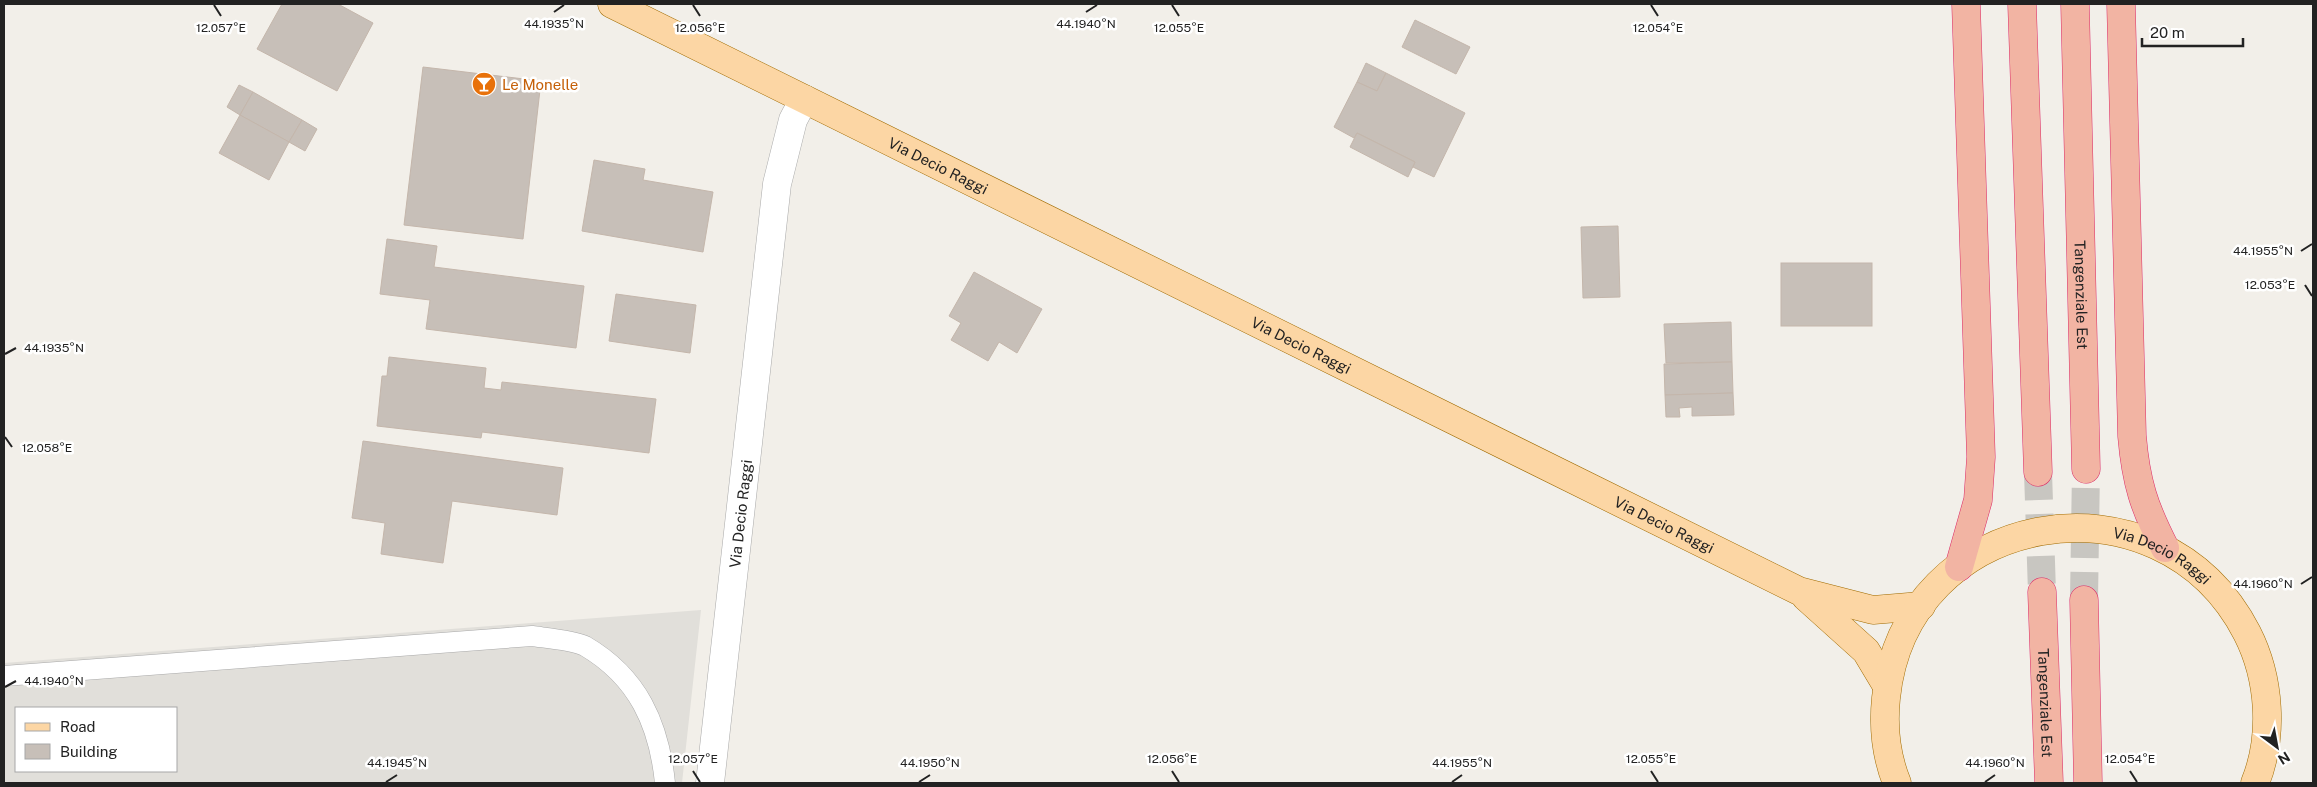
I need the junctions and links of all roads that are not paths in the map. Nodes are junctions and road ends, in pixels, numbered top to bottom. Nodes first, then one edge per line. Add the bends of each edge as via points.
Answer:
1 (612, 4) edge
2 (1966, 4) edge
3 (2022, 4) edge
4 (2075, 4) edge
5 (2121, 4) edge
6 (804, 99) junction
7 (2086, 469) tunnel mouth
8 (2038, 472) tunnel mouth
9 (2165, 548) junction
10 (1959, 567) junction
11 (1799, 591) junction
12 (2042, 592) tunnel mouth
13 (2084, 600) tunnel mouth
14 (1921, 606) junction
15 (4, 676) edge
16 (1887, 686) junction
17 (1893, 780) edge
18 (665, 783) edge
19 (710, 783) edge
20 (2048, 783) edge
21 (2088, 783) edge
22 (2255, 783) edge

1 - 6 main road, Via Decio Raggi
2 - 10 highway via 1981,457 1978,500
3 - 8 highway
4 - 7 highway, Tangenziale Est
5 - 9 highway via 2132,436 2136,473 2147,514
6 - 11 main road, Via Decio Raggi
6 - 19 street, Via Decio Raggi via 794,120 777,184
9 - 10 main road, Via Decio Raggi via 2114,531 2060,527 2007,540 1982,551
9 - 22 main road, Via Decio Raggi via 2193,566 2218,589 2238,615 2253,645 2263,677 2267,710 2266,743
10 - 14 main road, Via Decio Raggi
11 - 14 main road, Via Decio Raggi via 1872,610
11 - 16 main road, Via Decio Raggi via 1866,651
12 - 20 highway, Tangenziale Est
13 - 21 highway
14 - 16 main road, Via Decio Raggi via 1899,643
15 - 18 lane via 532,636 583,646 626,677 649,712 662,756
16 - 17 main road, Via Decio Raggi via 1884,715

